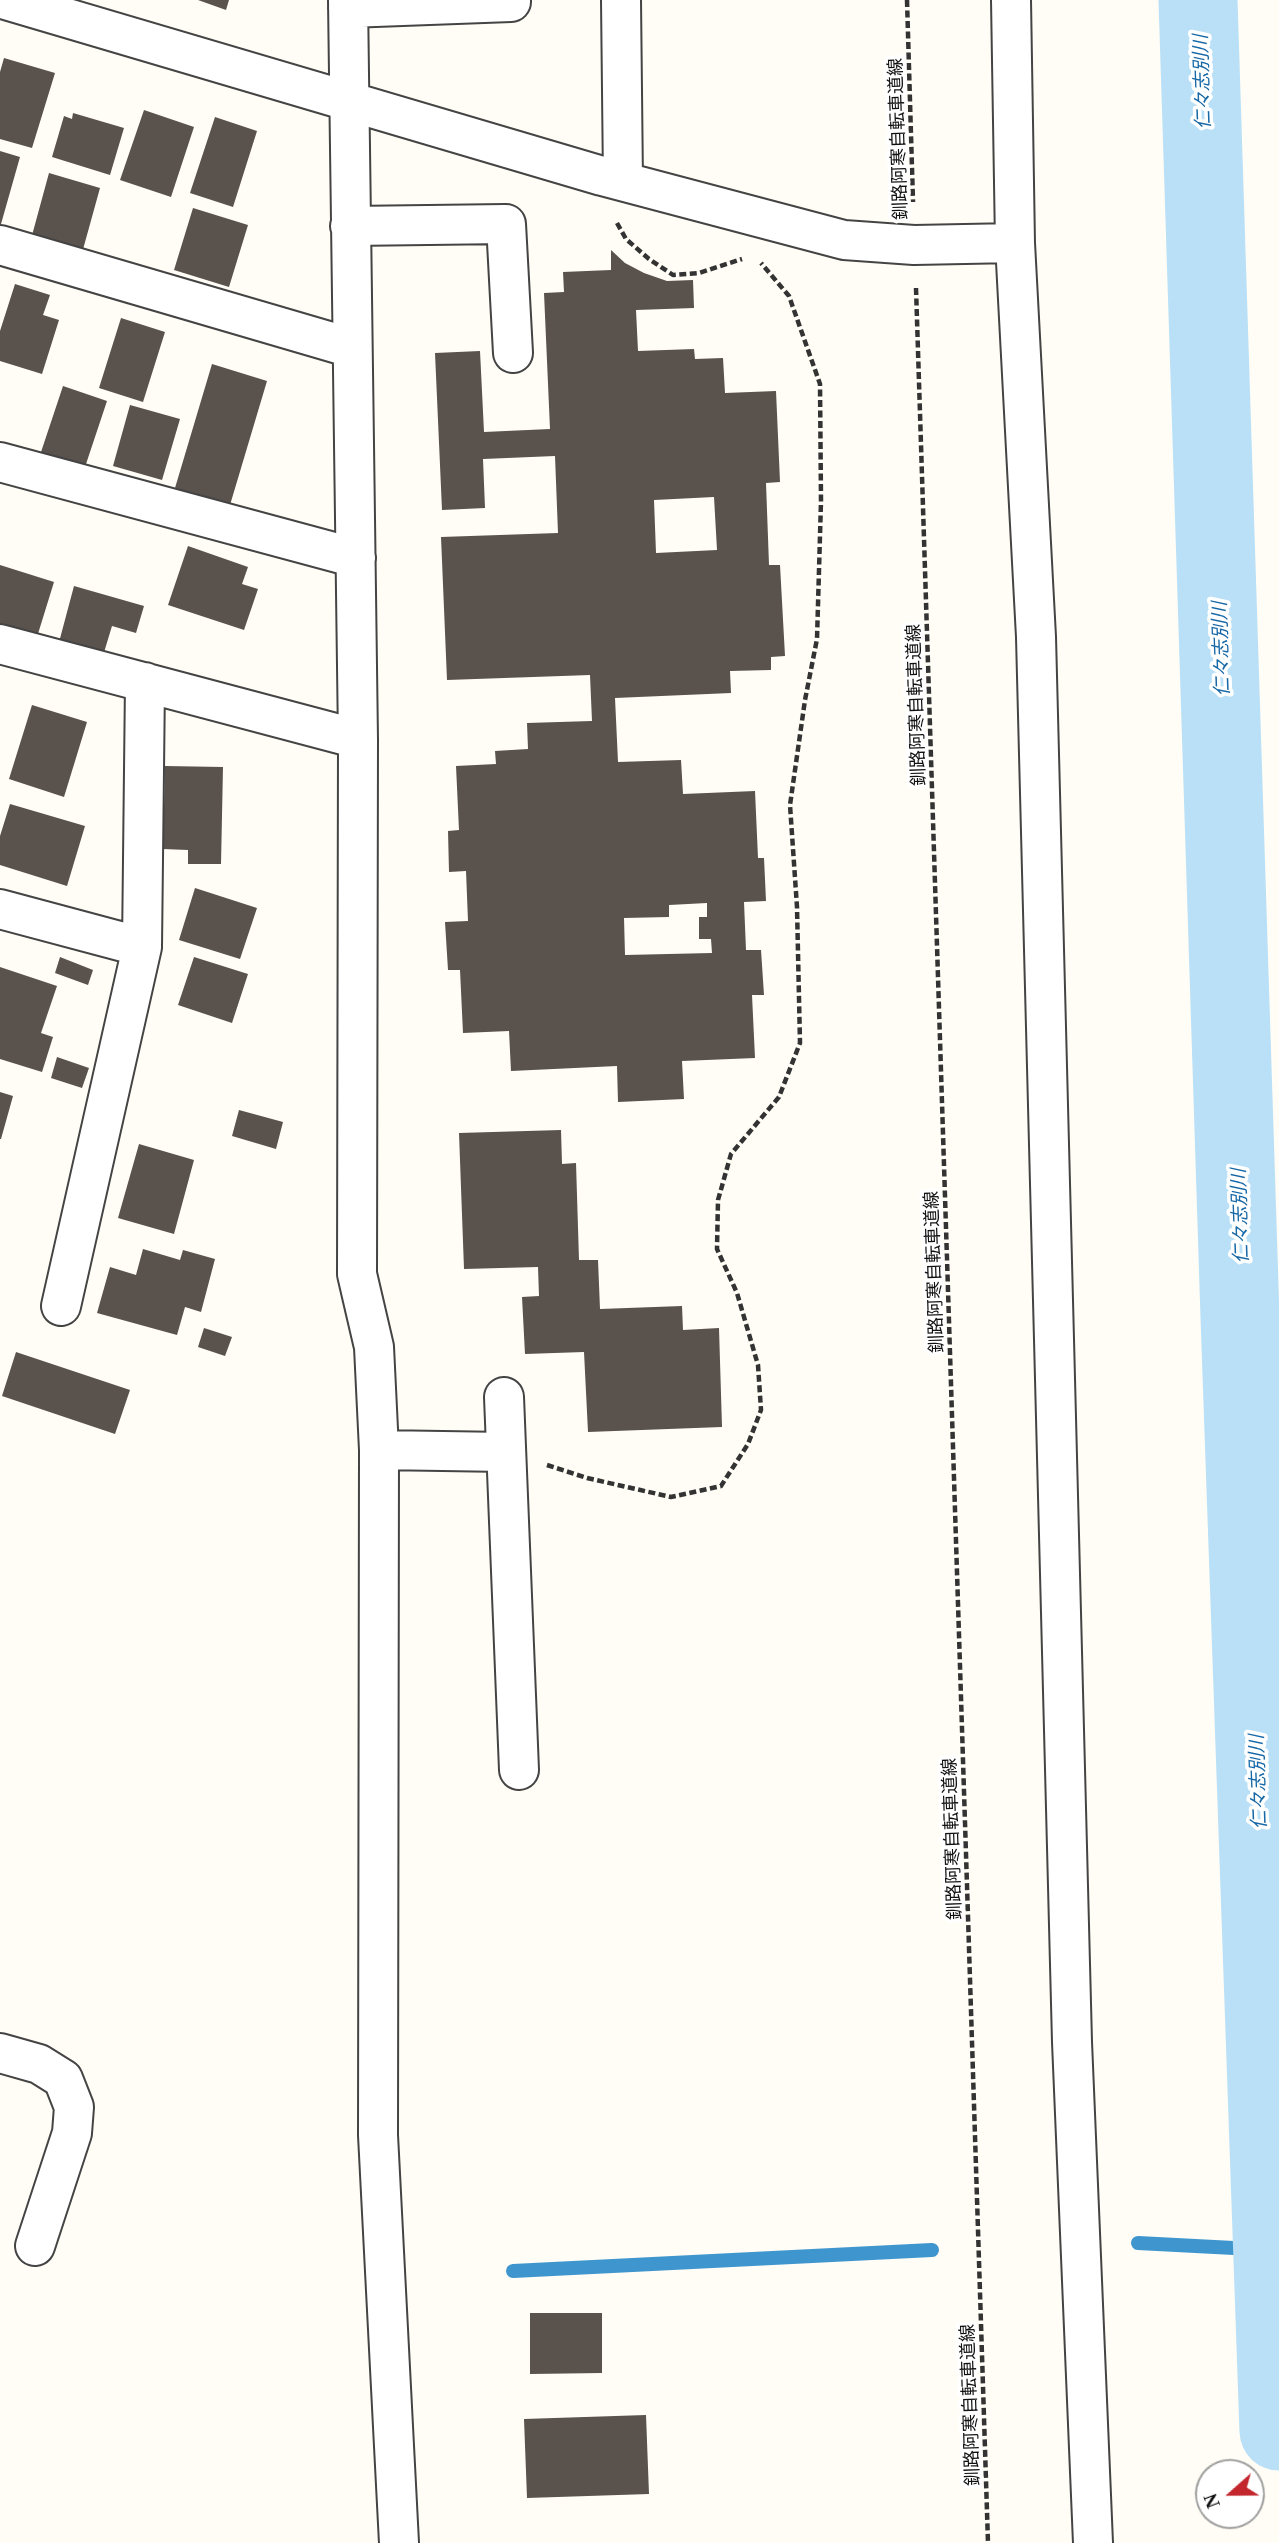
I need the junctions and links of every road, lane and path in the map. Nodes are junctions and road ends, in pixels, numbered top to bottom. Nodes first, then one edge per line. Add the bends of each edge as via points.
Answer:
1 (6, 0) edge
2 (511, 0) edge
3 (621, 0) edge
4 (907, 0) edge
5 (1011, 0) edge
6 (348, 4) edge
7 (349, 101) junction
8 (612, 178) junction
9 (350, 226) junction
10 (1015, 243) junction
11 (0, 245) edge
12 (914, 245) junction
13 (352, 348) junction
14 (513, 353) dead end
15 (0, 462) edge
16 (356, 558) junction
17 (0, 644) edge
18 (145, 682) junction
19 (358, 738) junction
20 (0, 909) edge
21 (142, 947) junction
22 (61, 1306) dead end
23 (504, 1396) dead end
24 (379, 1450) junction
25 (506, 1452) junction
26 (519, 1770) dead end
27 (0, 2053) edge
28 (35, 2246) dead end
29 (399, 2543) edge
30 (988, 2543) edge
31 (1093, 2543) edge

1 - 7 street
2 - 6 street
3 - 8 street
4 - 12 path, 釧路阿寒自転車道線
5 - 10 street
6 - 7 street
7 - 8 street
7 - 9 street
8 - 12 street via 844,240
8 - 25 path via 615,218 626,239 673,275 699,273 752,255 769,269 789,296 820,384 817,639 790,805 800,1043 779,1097 731,1154 718,1200 717,1249 737,1293 758,1365 761,1410 748,1444 721,1486 671,1497 587,1478
9 - 13 street
9 - 14 street via 506,224
10 - 12 street
10 - 31 street via 1036,637 1072,2028
11 - 13 street
12 - 30 path, 釧路阿寒自転車道線
13 - 16 street
15 - 16 street
16 - 19 street
17 - 18 street
18 - 19 street
18 - 21 street
19 - 24 street via 357,1274 373,1347
20 - 21 street
21 - 22 street
23 - 25 street
24 - 25 street
24 - 29 street via 378,2135
25 - 26 street
27 - 28 street via 39,2064 63,2079 75,2107 72,2133

